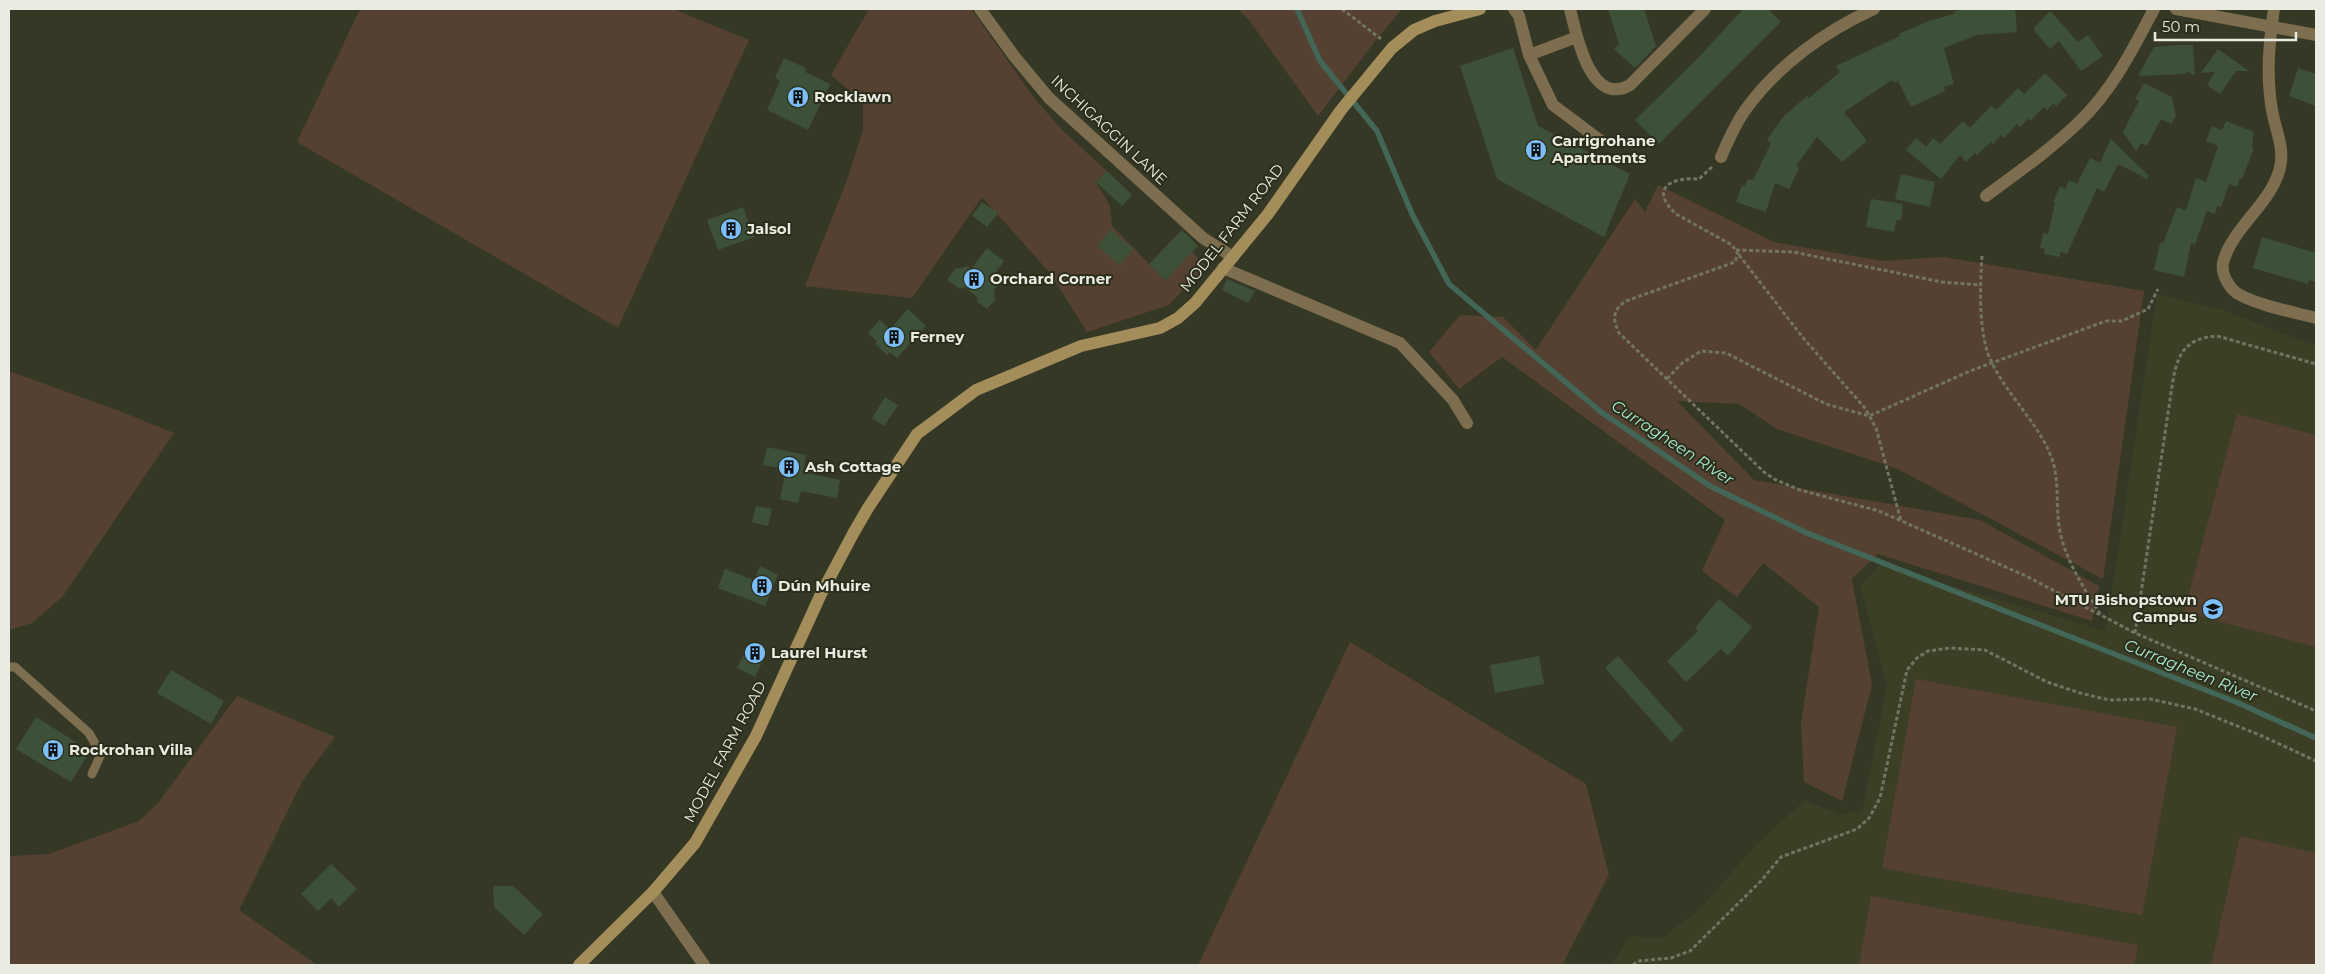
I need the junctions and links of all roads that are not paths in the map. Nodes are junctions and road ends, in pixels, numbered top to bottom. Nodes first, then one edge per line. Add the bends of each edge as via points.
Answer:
1 (980, 9) edge
2 (1480, 9) edge
3 (1514, 9) edge
4 (1570, 9) edge
5 (1874, 9) edge
6 (2154, 9) edge
7 (2176, 9) edge
8 (2274, 9) edge
9 (1700, 10) edge
10 (2271, 27) junction
11 (2316, 35) edge
12 (1577, 37) junction
13 (1529, 55) junction
14 (1601, 140) dead end
15 (1721, 157) road end
16 (1986, 196) dead end
17 (1233, 257) junction
18 (1223, 268) junction
19 (2316, 318) edge
20 (1467, 423) dead end
21 (9, 667) edge
22 (92, 774) dead end
23 (653, 892) junction
24 (578, 965) edge
25 (704, 965) edge

1 - 17 street, INCHIGAGGIN LANE via 1049,98 1195,232
2 - 17 main road, MODEL FARM ROAD via 1414,30 1392,48 1341,110 1268,214
3 - 13 street via 1519,16
4 - 12 street
5 - 15 street via 1838,27 1782,69 1746,109
6 - 16 street via 2121,71 2079,122
7 - 10 street
8 - 10 street
9 - 12 street via 1630,85 1617,90 1608,88 1592,73 1584,61
10 - 11 street
10 - 19 street via 2267,71 2272,112 2282,150 2279,175 2237,237 2223,269 2229,284 2239,294
12 - 13 street
13 - 14 street via 1553,105
17 - 18 main road, MODEL FARM ROAD
18 - 20 street via 1400,342 1453,400
18 - 23 main road, MODEL FARM ROAD via 1195,303 1160,328 1081,346 976,390 918,434 854,532 821,594 756,736 695,843
21 - 22 lane via 15,667 89,733 101,754
23 - 24 main road, MODEL FARM ROAD
23 - 25 street

